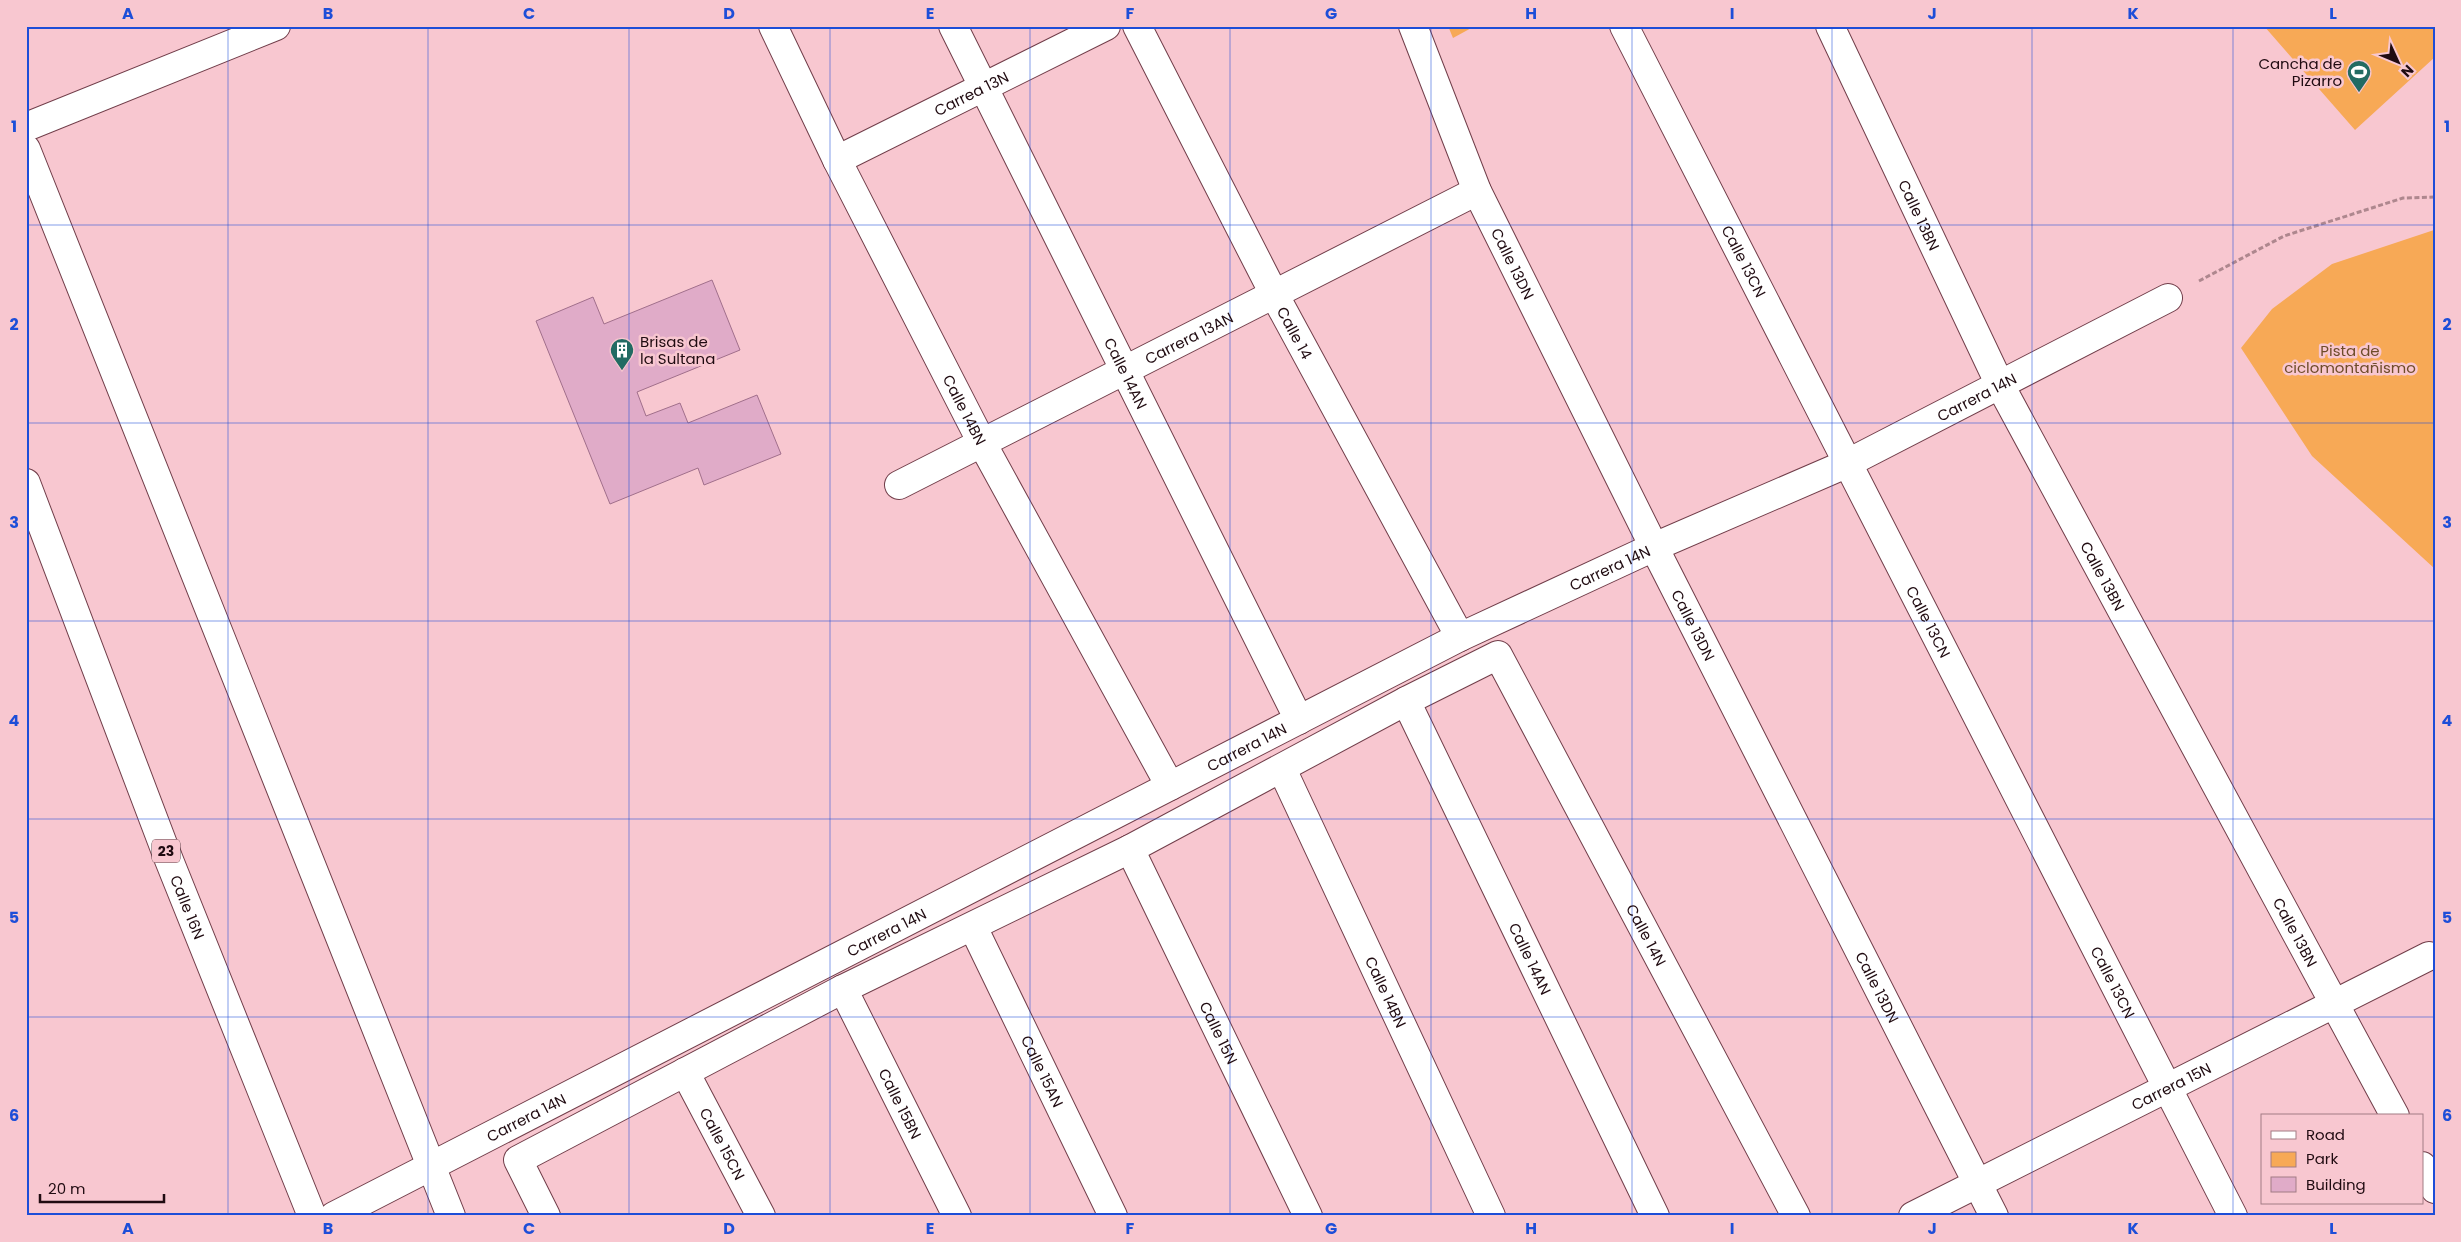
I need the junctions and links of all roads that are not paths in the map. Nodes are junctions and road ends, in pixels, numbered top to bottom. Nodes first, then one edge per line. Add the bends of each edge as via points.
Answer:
1 (276, 26) edge
2 (773, 26) edge
3 (953, 26) edge
4 (1106, 26) edge
5 (1137, 26) edge
6 (1413, 26) edge
7 (1624, 26) edge
8 (1830, 26) edge
9 (983, 87) junction
10 (26, 127) edge
11 (26, 149) edge
12 (837, 160) junction
13 (1478, 191) junction
14 (1274, 294) junction
15 (2168, 298) road end
16 (1125, 370) junction
17 (2000, 385) junction
18 (982, 443) junction
19 (1846, 464) junction
20 (26, 482) edge
21 (899, 486) dead end
22 (1654, 547) junction
23 (1460, 637) junction
24 (1406, 701) junction
25 (1299, 720) junction
26 (1282, 769) junction
27 (1170, 786) junction
28 (1130, 848) junction
29 (973, 927) junction
30 (2429, 956) dead end
31 (843, 989) junction
32 (2333, 1004) junction
33 (685, 1072) junction
34 (2167, 1088) junction
35 (2394, 1114) edge
36 (431, 1166) junction
37 (2424, 1170) edge
38 (1976, 1184) junction
39 (2435, 1189) edge
40 (312, 1216) edge
41 (334, 1216) edge
42 (451, 1216) edge
43 (546, 1216) edge
44 (761, 1216) edge
45 (957, 1216) edge
46 (1113, 1216) edge
47 (1308, 1216) edge
48 (1492, 1216) edge
49 (1655, 1216) edge
50 (1796, 1216) edge
51 (1913, 1216) edge
52 (1994, 1216) edge
53 (2233, 1216) edge

1 - 10 street
2 - 12 street, Calle 14BN
3 - 9 street, Calle 14AN
4 - 9 street, Carrea 13N
5 - 14 street, Calle 14
6 - 13 street, Calle 13DN
7 - 19 street, Calle 13CN
8 - 17 street, Calle 13BN
9 - 12 street, Carrea 13N
9 - 16 street, Calle 14AN
11 - 36 street
12 - 18 street, Calle 14BN
13 - 14 street, Carrera 13AN
13 - 22 street, Calle 13DN
14 - 16 street, Carrera 13AN
14 - 23 street, Calle 14
15 - 17 street, Carrera 14N
16 - 18 street, Carrera 13AN
16 - 25 street, Calle 14AN
17 - 19 street, Carrera 14N
17 - 32 street, Calle 13BN
18 - 21 street, Carrera 13AN
18 - 27 street, Calle 14BN
19 - 22 street, Carrera 14N
19 - 34 street, Calle 13CN
20 - 40 street, Calle 16N / 23 via 169,860
22 - 23 street, Carrera 14N
22 - 38 street, Calle 13DN
23 - 25 street, Carrera 14N
24 - 26 street
24 - 49 street, Calle 14AN
24 - 50 street, Calle 14N via 1498,655
25 - 27 street, Carrera 14N
26 - 28 street
26 - 48 street, Calle 14BN
27 - 36 street, Carrera 14N
28 - 29 street
28 - 47 street, Calle 15N
29 - 31 street
29 - 46 street, Calle 15AN
30 - 32 street, Carrera 15N
31 - 33 street
31 - 45 street, Calle 15BN
32 - 34 street, Carrera 15N
32 - 35 street, Calle 13BN
33 - 43 street via 518,1160
33 - 44 street, Calle 15CN
34 - 38 street, Carrera 15N
34 - 53 street, Calle 13CN
36 - 41 street, Carrera 14N
36 - 42 street
37 - 39 street
38 - 51 street, Carrera 15N
38 - 52 street, Calle 13DN

